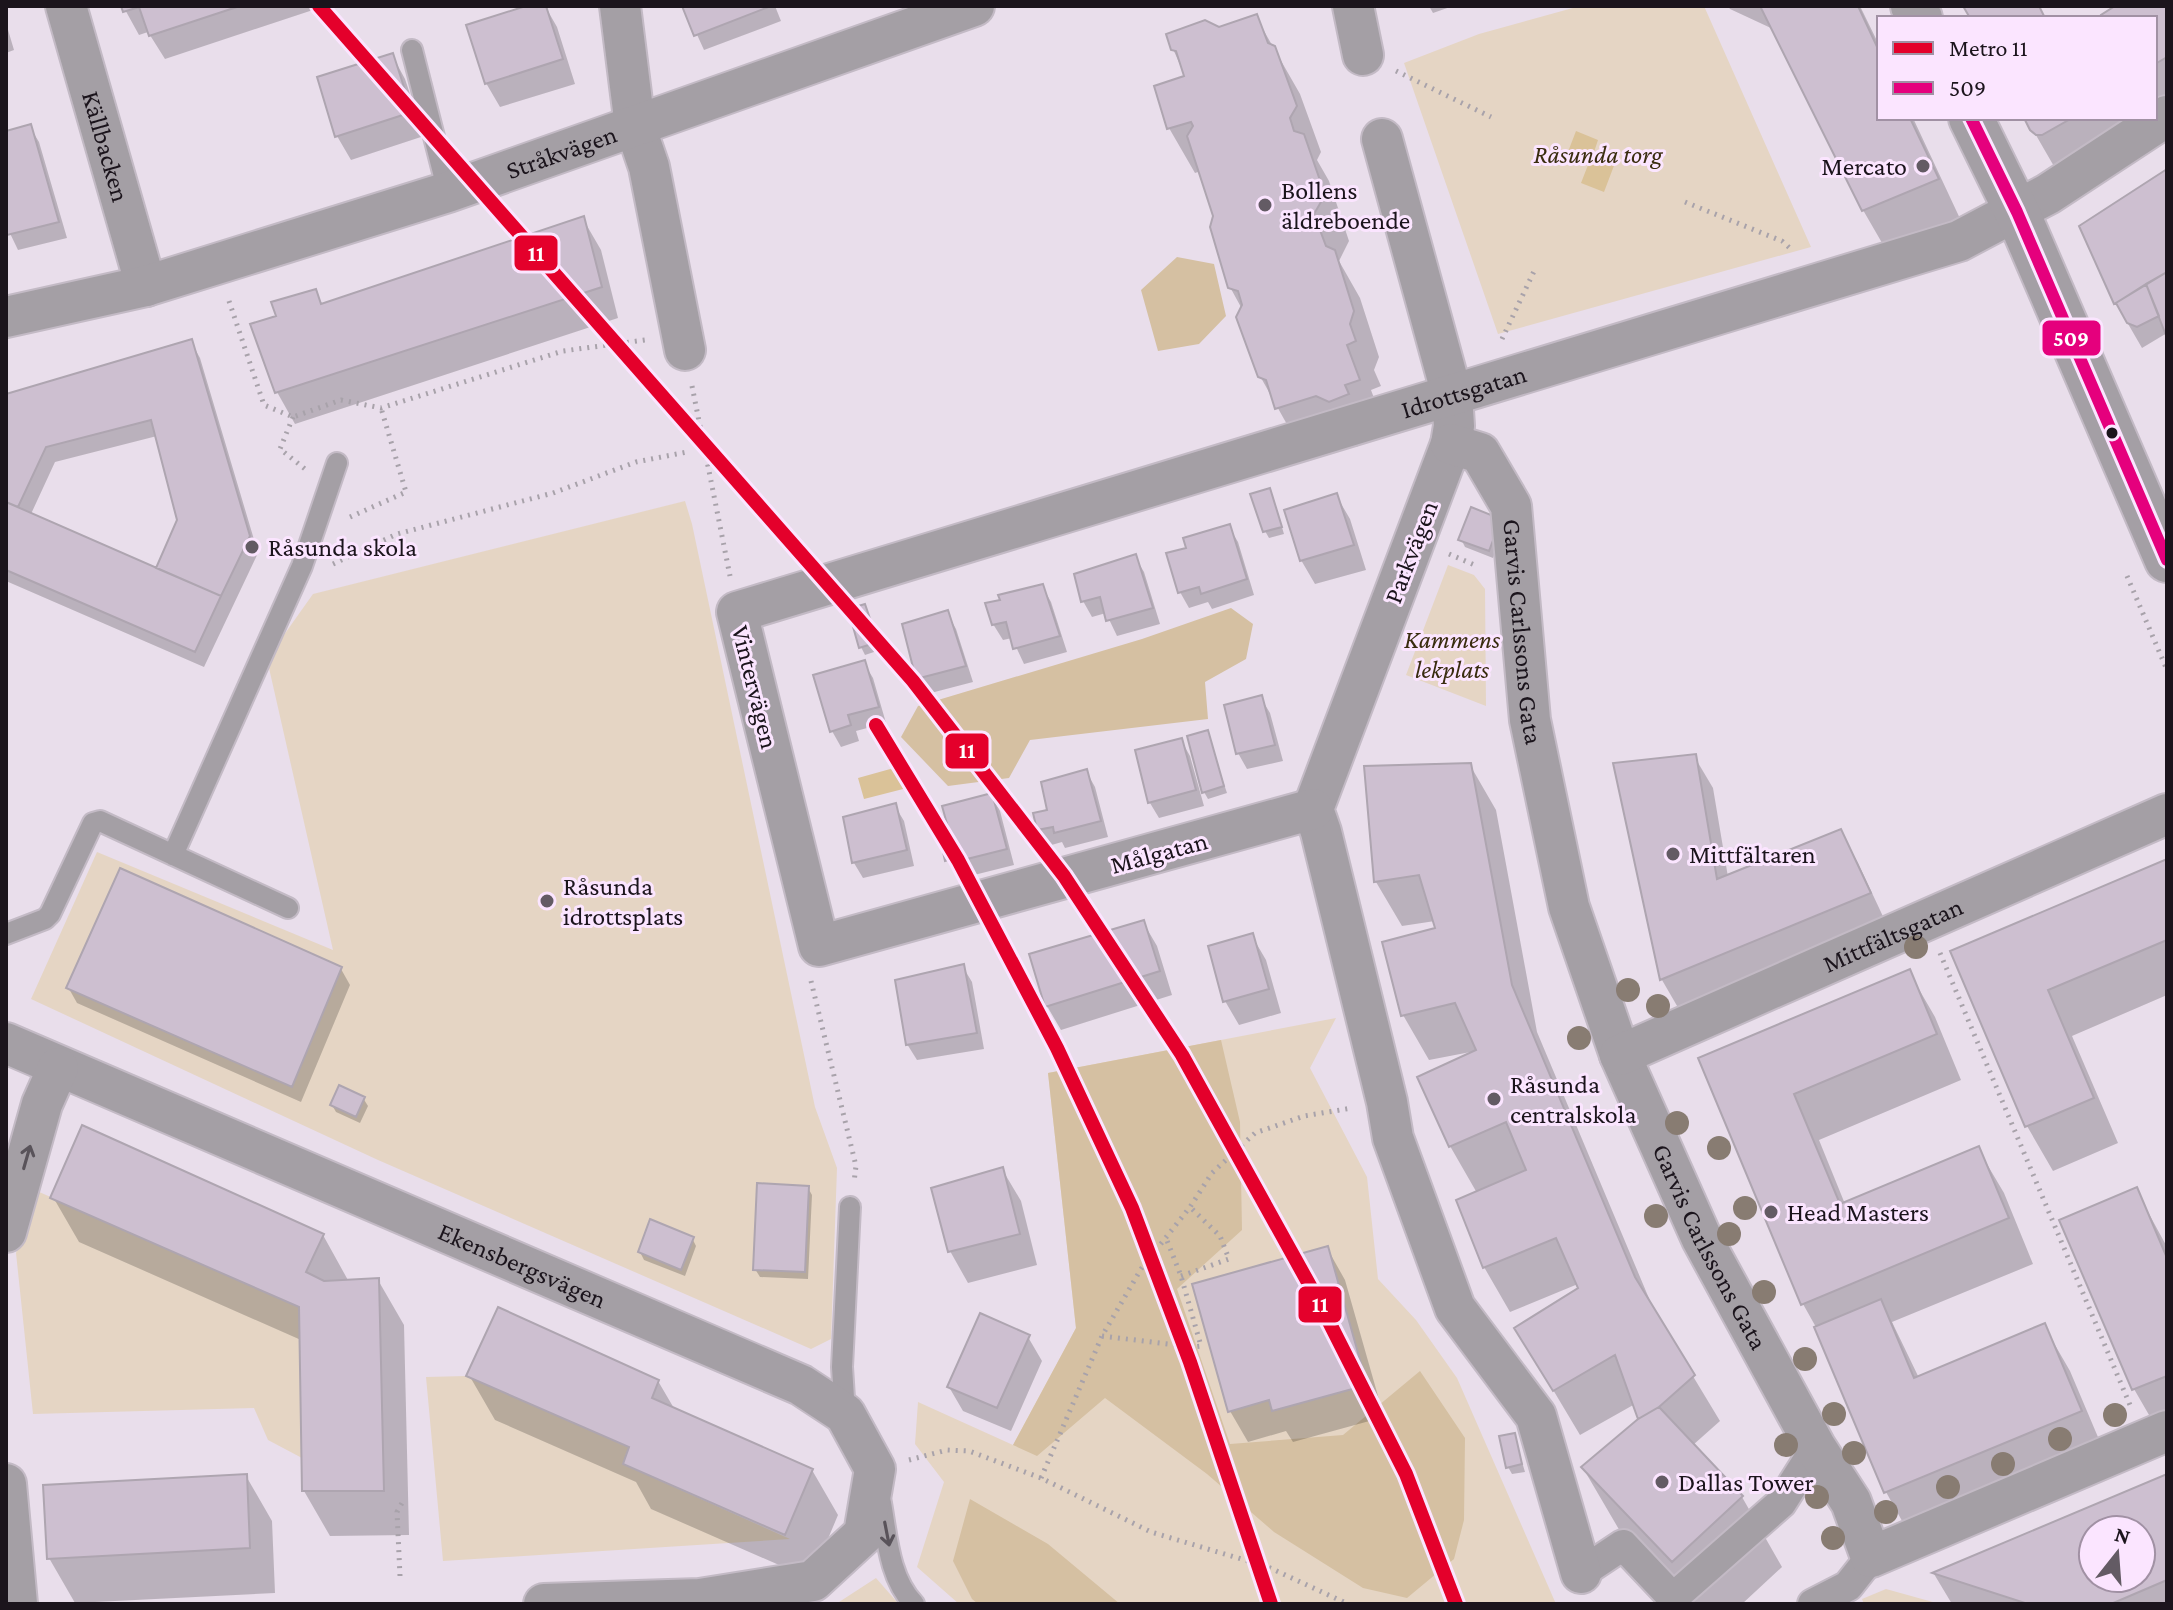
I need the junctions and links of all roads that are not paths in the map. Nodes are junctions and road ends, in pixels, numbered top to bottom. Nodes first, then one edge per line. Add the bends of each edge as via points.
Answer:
1 (66, 6) edge
2 (620, 6) edge
3 (974, 6) edge
4 (1353, 6) edge
5 (412, 50) dead end
6 (1363, 55) road end
7 (2167, 116) edge
8 (1972, 120) edge
9 (635, 126) junction
10 (1382, 139) dead end
11 (448, 192) junction
12 (2017, 212) junction
13 (146, 286) junction
14 (6, 317) edge
15 (667, 345) road end
16 (1452, 395) junction
17 (1451, 444) junction
18 (337, 463) dead end
19 (2156, 504) edge
20 (2167, 560) edge
21 (737, 612) joint
22 (1313, 809) junction
23 (2167, 814) edge
24 (173, 855) junction
25 (288, 908) dead end
26 (6, 934) edge
27 (819, 946) joint
28 (6, 1043) edge
29 (1620, 1055) junction
30 (58, 1068) junction
31 (850, 1207) road end
32 (6, 1232) edge
33 (845, 1414) junction
34 (2167, 1431) edge
35 (1816, 1448) junction
36 (890, 1465) junction
37 (6, 1484) edge
38 (1871, 1557) junction
39 (1581, 1573) joint
40 (700, 1602) edge
41 (1674, 1602) edge
42 (626, 1603) edge
43 (17, 1604) edge
44 (544, 1604) edge
45 (914, 1604) edge
46 (1813, 1604) edge

1 - 13 street, Källbacken
2 - 9 street
3 - 9 street, Stråkvägen
4 - 6 street
5 - 11 lane
7 - 12 street, Idrottsgatan
8 - 12 street
9 - 11 street, Stråkvägen
9 - 15 street via 649,167
10 - 16 street, Parkvägen
11 - 13 street, Stråkvägen
12 - 16 street, Idrottsgatan via 1959,241
12 - 19 street
13 - 14 street, Stråkvägen
16 - 17 street, Parkvägen
16 - 21 street, Idrottsgatan
17 - 22 street, Parkvägen
17 - 29 street, Garvis Carlssons Gata via 1480,453 1511,506 1530,720 1569,907
18 - 24 lane via 302,566
19 - 20 street
21 - 27 street, Vintervägen
22 - 27 street, Målgatan
22 - 39 street via 1390,1120 1455,1308 1536,1416
23 - 29 street, Mittfältsgatan
24 - 25 lane
24 - 26 lane via 100,821 93,823 50,914
28 - 30 street, Ekensbergsvägen
29 - 35 street, Garvis Carlssons Gata via 1702,1239
32 -> 30 street via 42,1104
30 - 33 street, Ekensbergsvägen via 801,1385
31 - 33 lane via 842,1367
33 - 36 street, Ekensbergsvägen
34 - 38 street
35 - 38 street, Garvis Carlssons Gata via 1851,1502
35 - 41 street via 1781,1503
36 - 40 street via 864,1534 813,1581
36 -> 45 lane, Ekensbergsvägen via 894,1570
37 - 43 street
38 - 46 street via 1848,1586
39 - 41 street via 1623,1545
40 - 42 street
42 - 44 street

